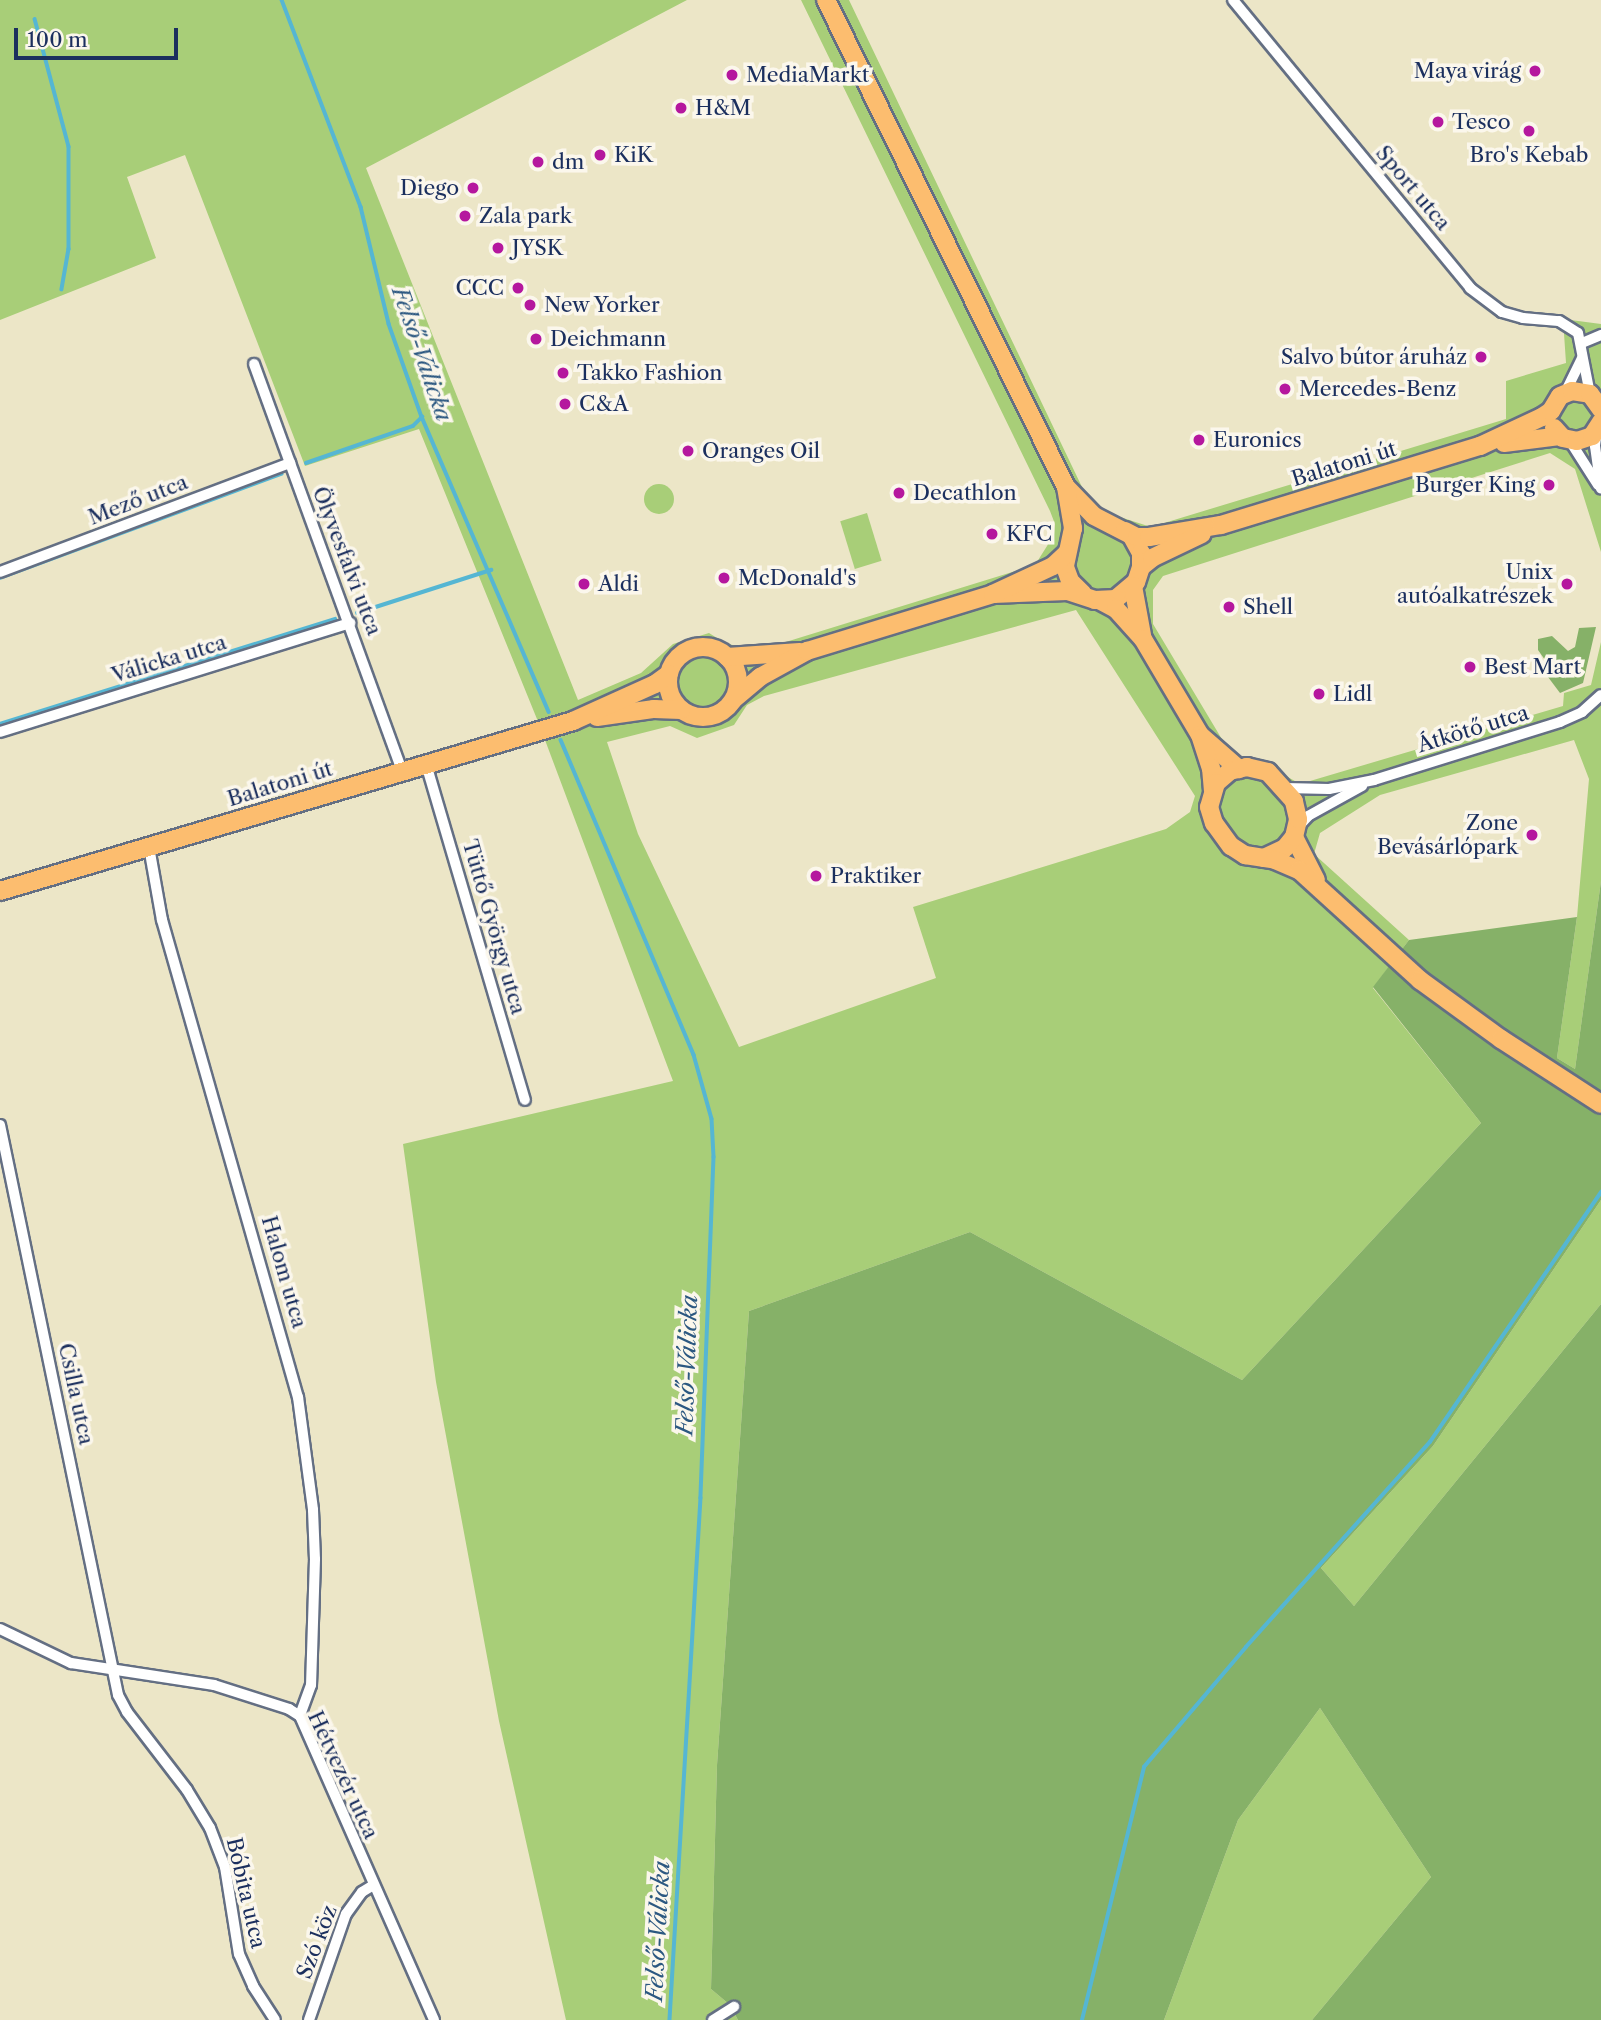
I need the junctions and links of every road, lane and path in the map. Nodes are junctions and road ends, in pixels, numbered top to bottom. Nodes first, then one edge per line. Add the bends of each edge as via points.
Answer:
1 (826, 0) edge
2 (1233, 0) edge
3 (1601, 335) edge
4 (1582, 343) junction
5 (1582, 358) junction
6 (254, 365) dead end
7 (1565, 393) junction
8 (1596, 400) edge
9 (1551, 411) junction
10 (1600, 425) edge
11 (1565, 438) junction
12 (1480, 446) junction
13 (290, 463) junction
14 (1066, 486) junction
15 (1601, 489) edge
16 (1108, 524) junction
17 (1221, 525) junction
18 (1125, 531) junction
19 (1068, 549) junction
20 (1142, 567) junction
21 (0, 572) edge
22 (1133, 586) junction
23 (993, 594) junction
24 (1093, 598) junction
25 (350, 623) junction
26 (1143, 639) junction
27 (807, 651) junction
28 (727, 657) junction
29 (669, 674) junction
30 (1601, 695) edge
31 (734, 698) junction
32 (681, 710) junction
33 (573, 721) junction
34 (0, 732) edge
35 (1200, 735) junction
36 (426, 764) junction
37 (1239, 769) junction
38 (402, 771) junction
39 (1374, 780) junction
40 (1285, 788) junction
41 (1213, 790) junction
42 (1296, 832) junction
43 (149, 847) junction
44 (1264, 858) junction
45 (1320, 886) junction
46 (0, 891) edge
47 (525, 1100) dead end
48 (1601, 1104) edge
49 (0, 1125) edge
50 (0, 1629) edge
51 (114, 1670) junction
52 (300, 1716) junction
53 (372, 1886) junction
54 (734, 2007) dead end
55 (275, 2020) edge
56 (309, 2020) edge
57 (434, 2020) edge
58 (713, 2020) edge

1 - 14 main road
2 - 4 street, Sport utca via 1470,288 1502,312 1571,326
3 - 4 street
4 - 5 street
5 - 7 street
5 - 8 street
6 - 13 street, Ölyvesfalvi utca
7 - 8 main road via 1579,391
7 - 9 main road, Balatoni út
9 - 11 main road via 1552,423
9 - 12 main road, Balatoni út
10 - 11 main road, Balatoni út via 1585,440
10 - 15 street via 1595,446
11 - 12 main road, Balatoni út
11 - 15 street
12 - 17 main road, Balatoni út
13 - 21 street, Mező utca
13 - 25 street, Ölyvesfalvi utca
14 - 16 main road
14 - 19 main road via 1073,528
16 - 18 main road
16 - 19 main road via 1088,527
17 - 18 main road, Balatoni út via 1149,537
17 - 20 main road, Balatoni út
18 - 20 main road via 1138,547
19 - 23 main road via 1053,566
19 - 24 main road via 1065,567 1070,580
20 - 22 main road
22 - 24 main road via 1122,596
22 - 26 main road
23 - 24 main road via 1055,590
23 - 27 main road
24 - 26 main road via 1116,609
25 - 34 street, Válicka utca
25 - 38 street, Ölyvesfalvi utca
26 - 35 main road
27 - 28 main road
27 - 31 main road via 760,677
28 - 29 main road via 706,647 691,649 677,658
28 - 31 main road via 738,680
29 - 32 main road via 670,694
29 - 33 main road, Balatoni út
30 - 39 street, Átkötő utca via 1582,712 1560,722
31 - 32 main road via 722,712 709,717
32 - 33 main road, Balatoni út via 654,709
33 - 36 main road, Balatoni út
35 - 37 main road
35 - 41 main road
36 - 38 main road, Balatoni út
36 - 47 street, Tüttő György utca
37 - 40 main road via 1261,769
37 - 41 main road via 1222,776
38 - 43 main road, Balatoni út
39 - 40 street, Átkötő utca via 1329,789
39 - 42 street, Átkötő utca via 1319,810
40 - 42 main road via 1297,811
41 - 44 main road via 1211,816 1222,837 1245,855
42 - 44 main road via 1284,848
42 - 45 main road
43 - 46 main road, Balatoni út
43 - 52 street, Halom utca via 162,920 298,1397 315,1559 311,1685
44 - 45 main road via 1286,863
45 - 48 main road via 1420,980
49 - 51 street, Csilla utca
50 - 51 street, Hétvezér utca via 71,1664
51 - 52 street, Hétvezér utca via 214,1685
51 - 55 street, Bóbita utca via 118,1695 127,1712 194,1800 219,1846 239,1954
52 - 53 street, Hétvezér utca
53 - 56 street, Szó köz via 346,1914
53 - 57 street, Hétvezér utca
54 - 58 street

